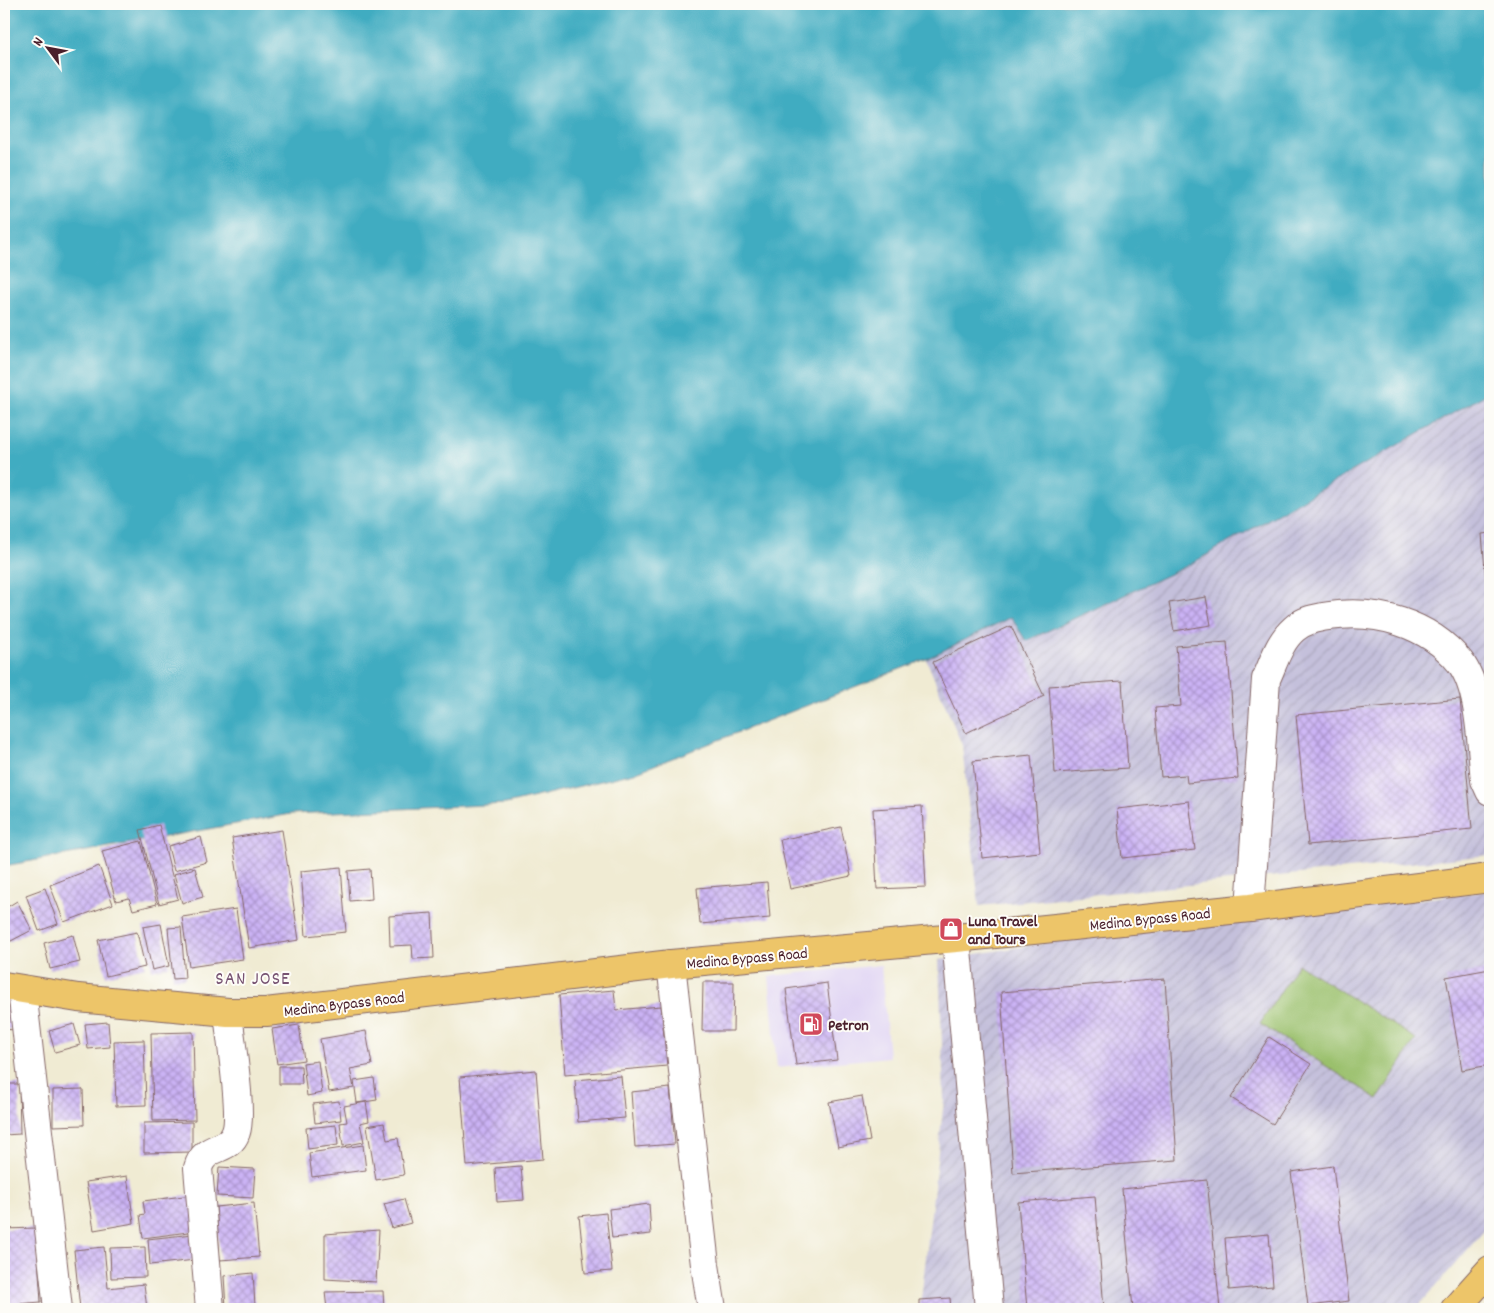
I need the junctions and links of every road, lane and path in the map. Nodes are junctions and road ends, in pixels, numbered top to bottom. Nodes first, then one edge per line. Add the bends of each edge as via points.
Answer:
1 (1490, 791) edge
2 (1490, 878) edge
3 (1250, 908) junction
4 (956, 938) junction
5 (672, 964) junction
6 (13, 988) edge
7 (228, 1012) junction
8 (1490, 1270) edge
9 (58, 1309) edge
10 (210, 1309) edge
11 (712, 1309) edge
12 (989, 1309) edge
13 (1455, 1309) edge

1 - 3 street via 1485,780 1474,689 1460,662 1432,637 1395,618 1354,612 1310,619 1294,629 1281,644 1266,679
2 - 3 main road, Medina Bypass Road
3 - 4 main road, Medina Bypass Road
4 - 5 main road, Medina Bypass Road
4 - 12 street
5 - 7 main road, Medina Bypass Road via 266,1012
5 - 11 street
6 - 7 main road, Medina Bypass Road via 78,998
6 - 9 street
7 - 10 street via 238,1112 236,1132 231,1140 201,1158 198,1168
8 - 13 main road

